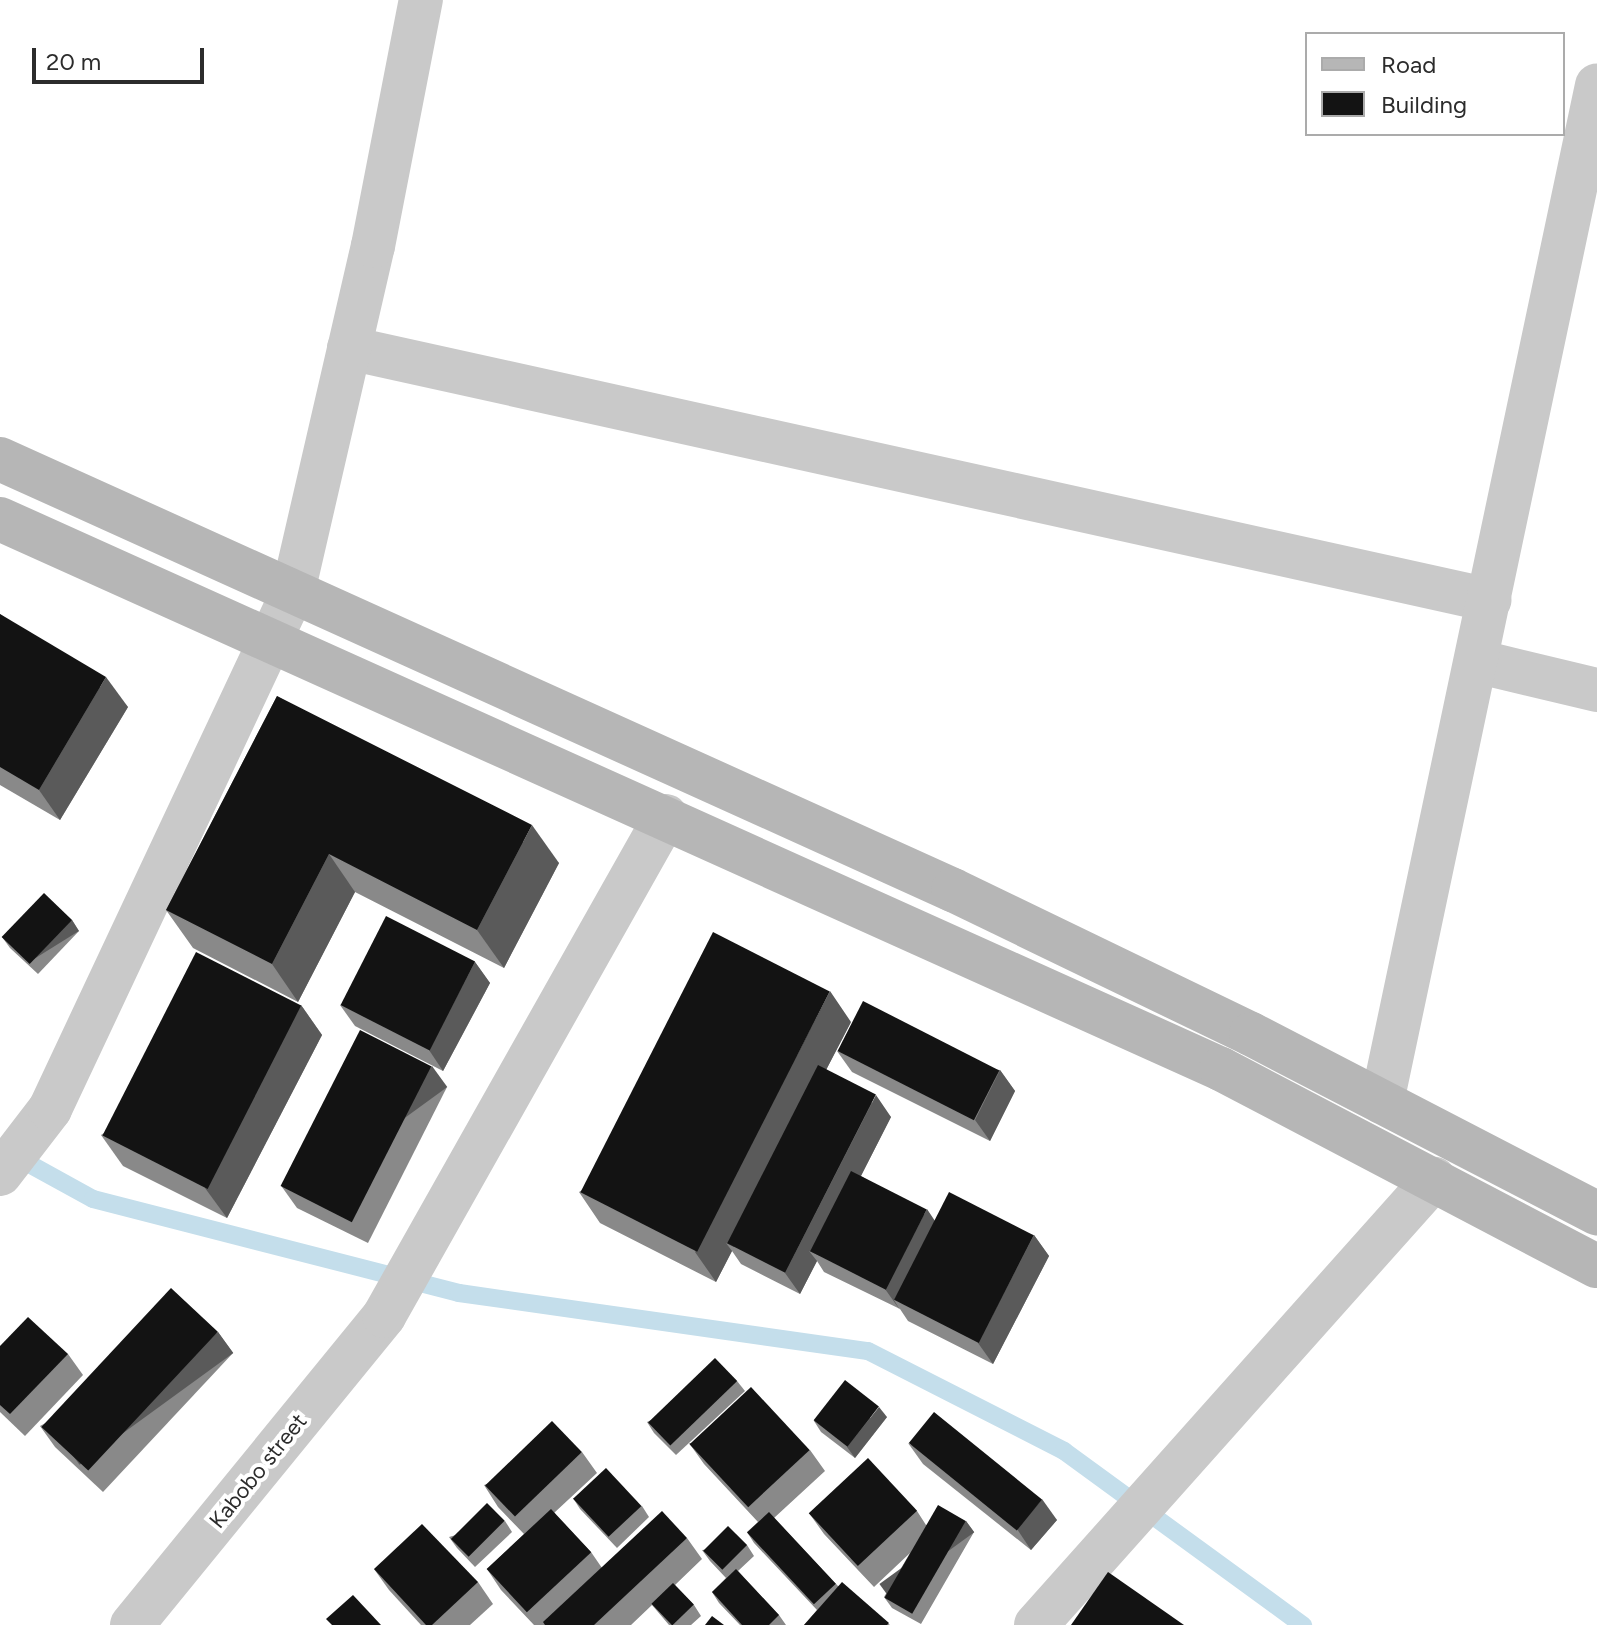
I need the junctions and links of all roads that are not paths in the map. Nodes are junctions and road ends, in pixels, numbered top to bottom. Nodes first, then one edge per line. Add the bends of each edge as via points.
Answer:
1 (421, 0) edge
2 (1597, 85) edge
3 (349, 348) junction
4 (0, 459) edge
5 (0, 519) edge
6 (293, 592) junction
7 (1489, 600) junction
8 (271, 643) junction
9 (1476, 661) junction
10 (1597, 690) edge
11 (666, 816) junction
12 (1382, 1102) junction
13 (0, 1174) edge
14 (1434, 1179) junction
15 (1597, 1213) edge
16 (1597, 1266) edge
17 (132, 1625) edge
18 (1036, 1625) edge

1 - 3 street
2 - 7 street
3 - 6 street
3 - 7 street
4 - 6 main road
5 - 8 main road
6 - 8 street
6 - 12 main road via 953,890
7 - 9 street
8 - 11 main road
8 - 13 street via 50,1109
9 - 10 street
9 - 12 street
11 - 14 main road via 1221,1069
11 - 17 street, Kabobo street via 384,1316
12 - 15 main road
14 - 16 main road
14 - 18 street

